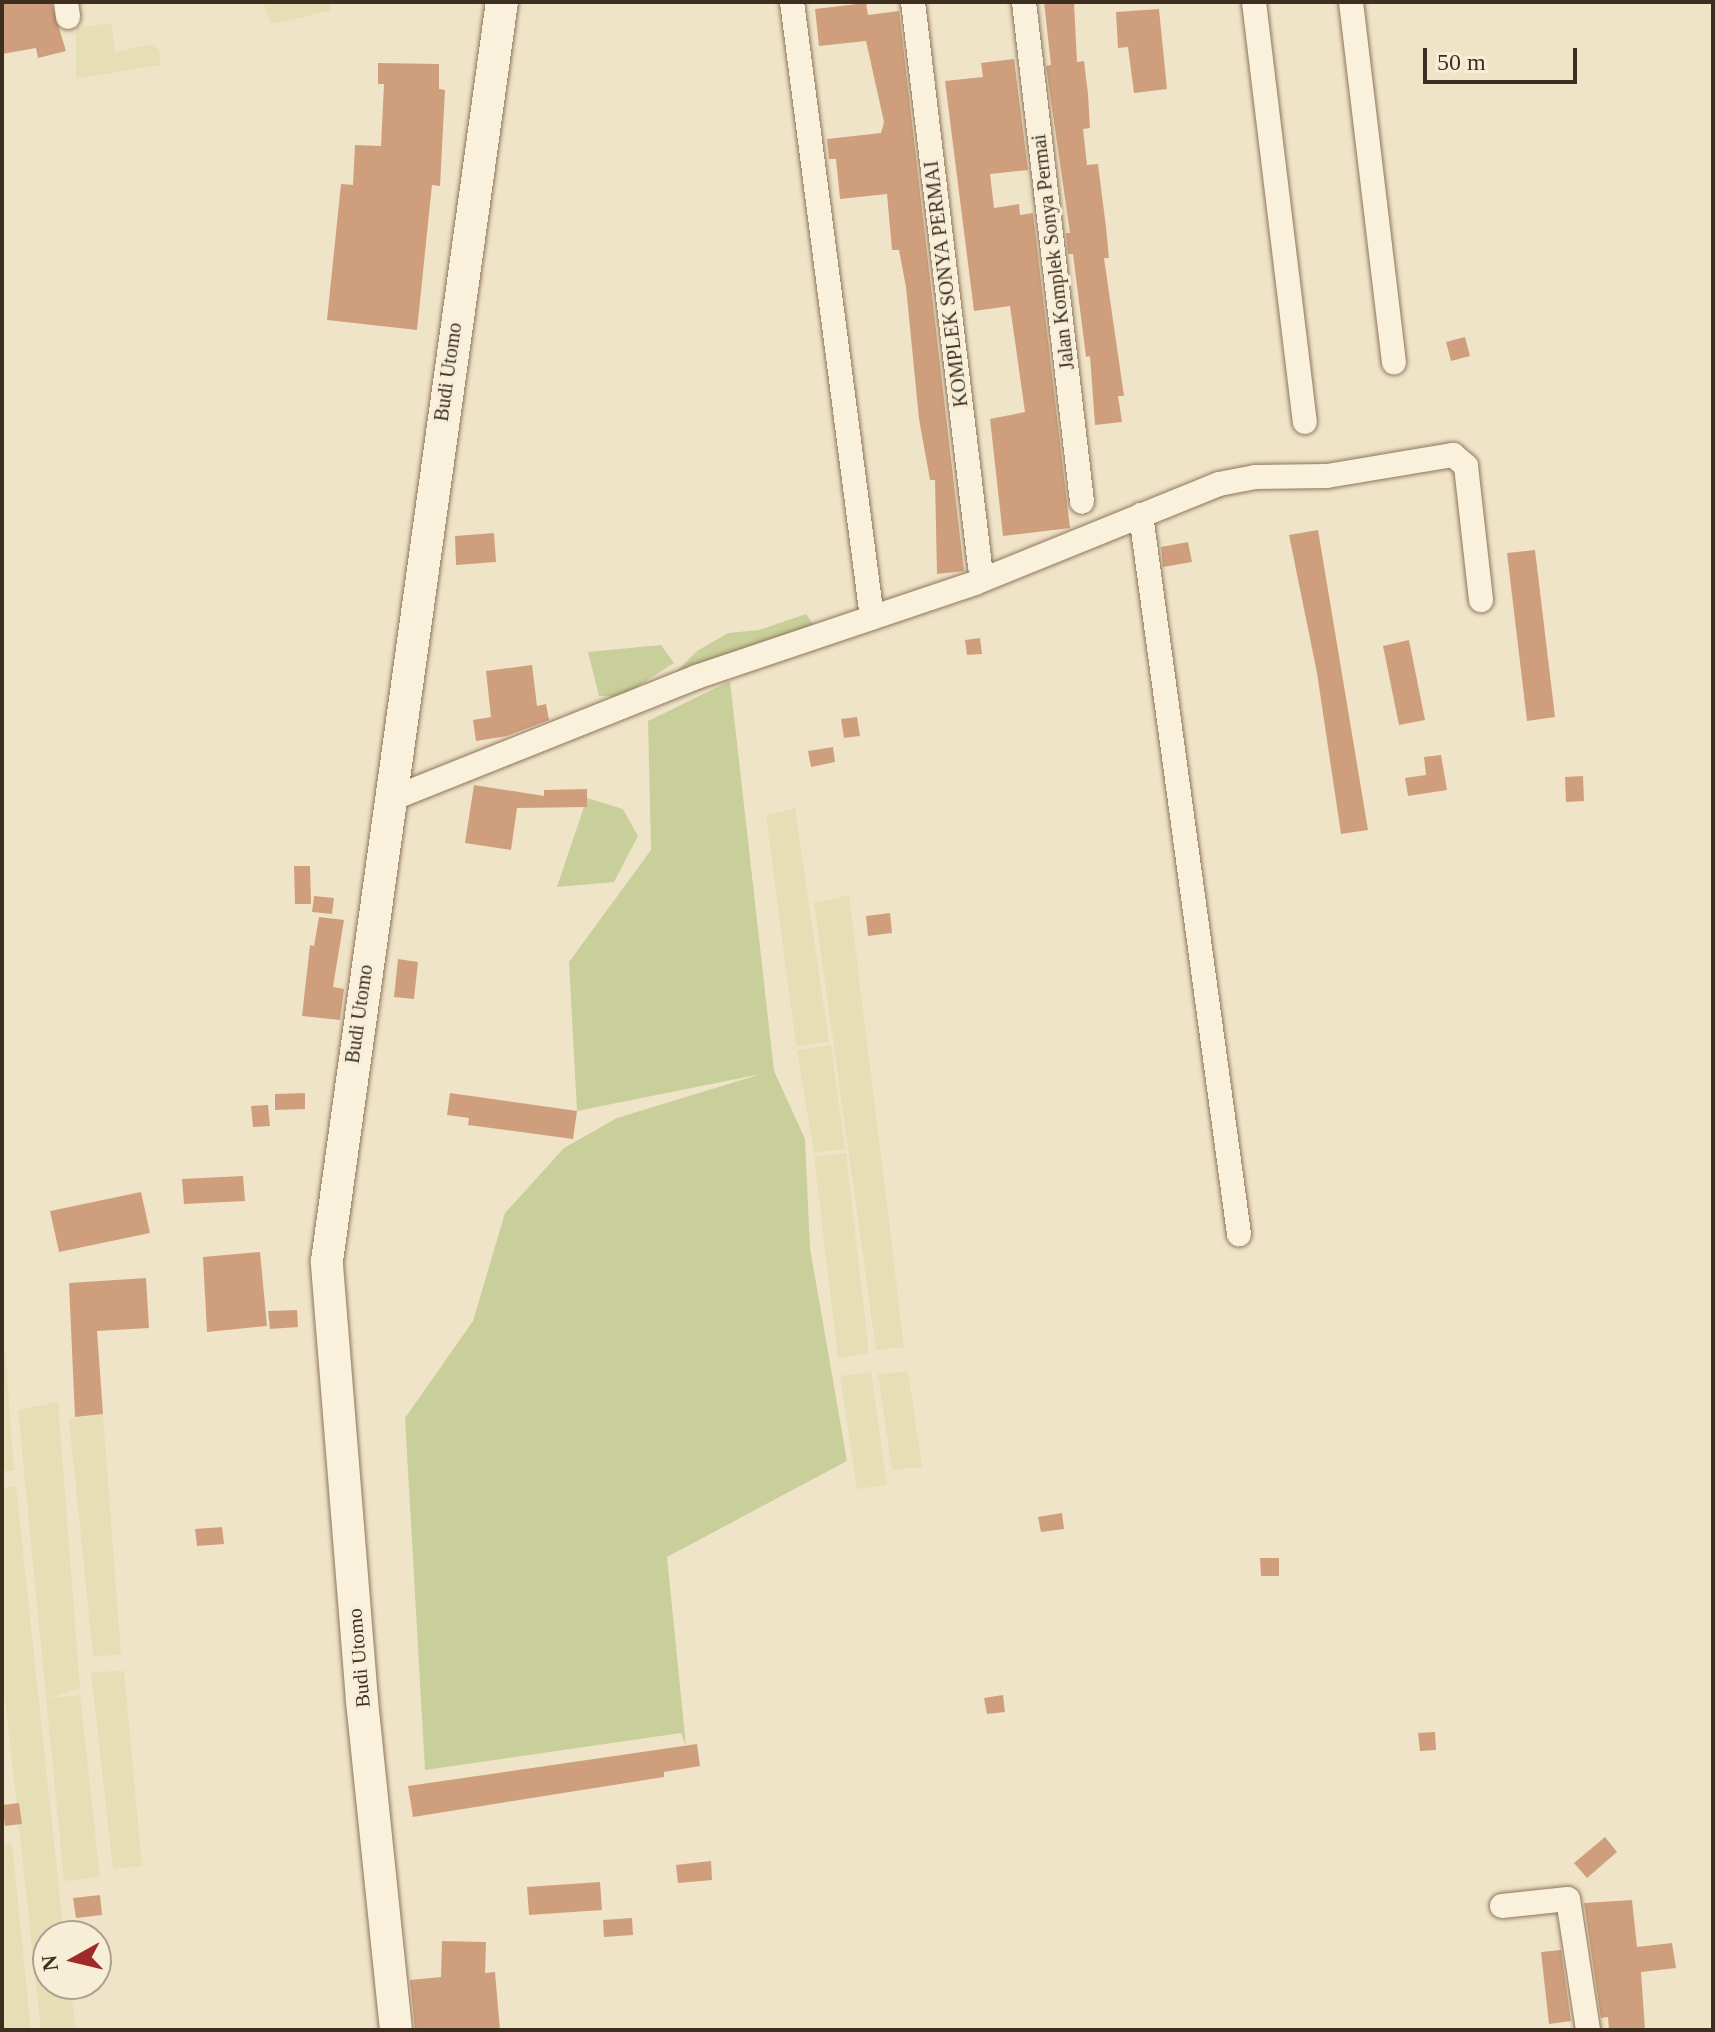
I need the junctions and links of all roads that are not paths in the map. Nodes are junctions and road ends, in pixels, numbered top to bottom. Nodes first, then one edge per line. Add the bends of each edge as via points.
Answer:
1 (502, 2) edge
2 (792, 2) edge
3 (913, 2) edge
4 (1024, 2) edge
5 (1254, 2) edge
6 (1351, 2) edge
7 (1394, 362) dead end
8 (1305, 422) dead end
9 (1082, 502) dead end
10 (1141, 515) junction
11 (980, 566) dead end
12 (1481, 600) dead end
13 (872, 618) junction
14 (389, 800) junction
15 (1239, 1234) dead end
16 (1502, 1906) dead end
17 (396, 2030) edge
18 (1588, 2030) edge

1 - 14 street, Budi Utomo
2 - 13 street
3 - 11 street, KOMPLEK SONYA PERMAI
4 - 9 street, Jalan Komplek Sonya Permai
5 - 8 street
6 - 7 street
10 - 12 street via 1231,482 1327,476 1453,455 1466,466
10 - 13 street via 975,583
10 - 15 street
13 - 14 street via 696,677
14 - 17 street, Budi Utomo via 327,1261 359,1669
16 - 18 street via 1568,1899

